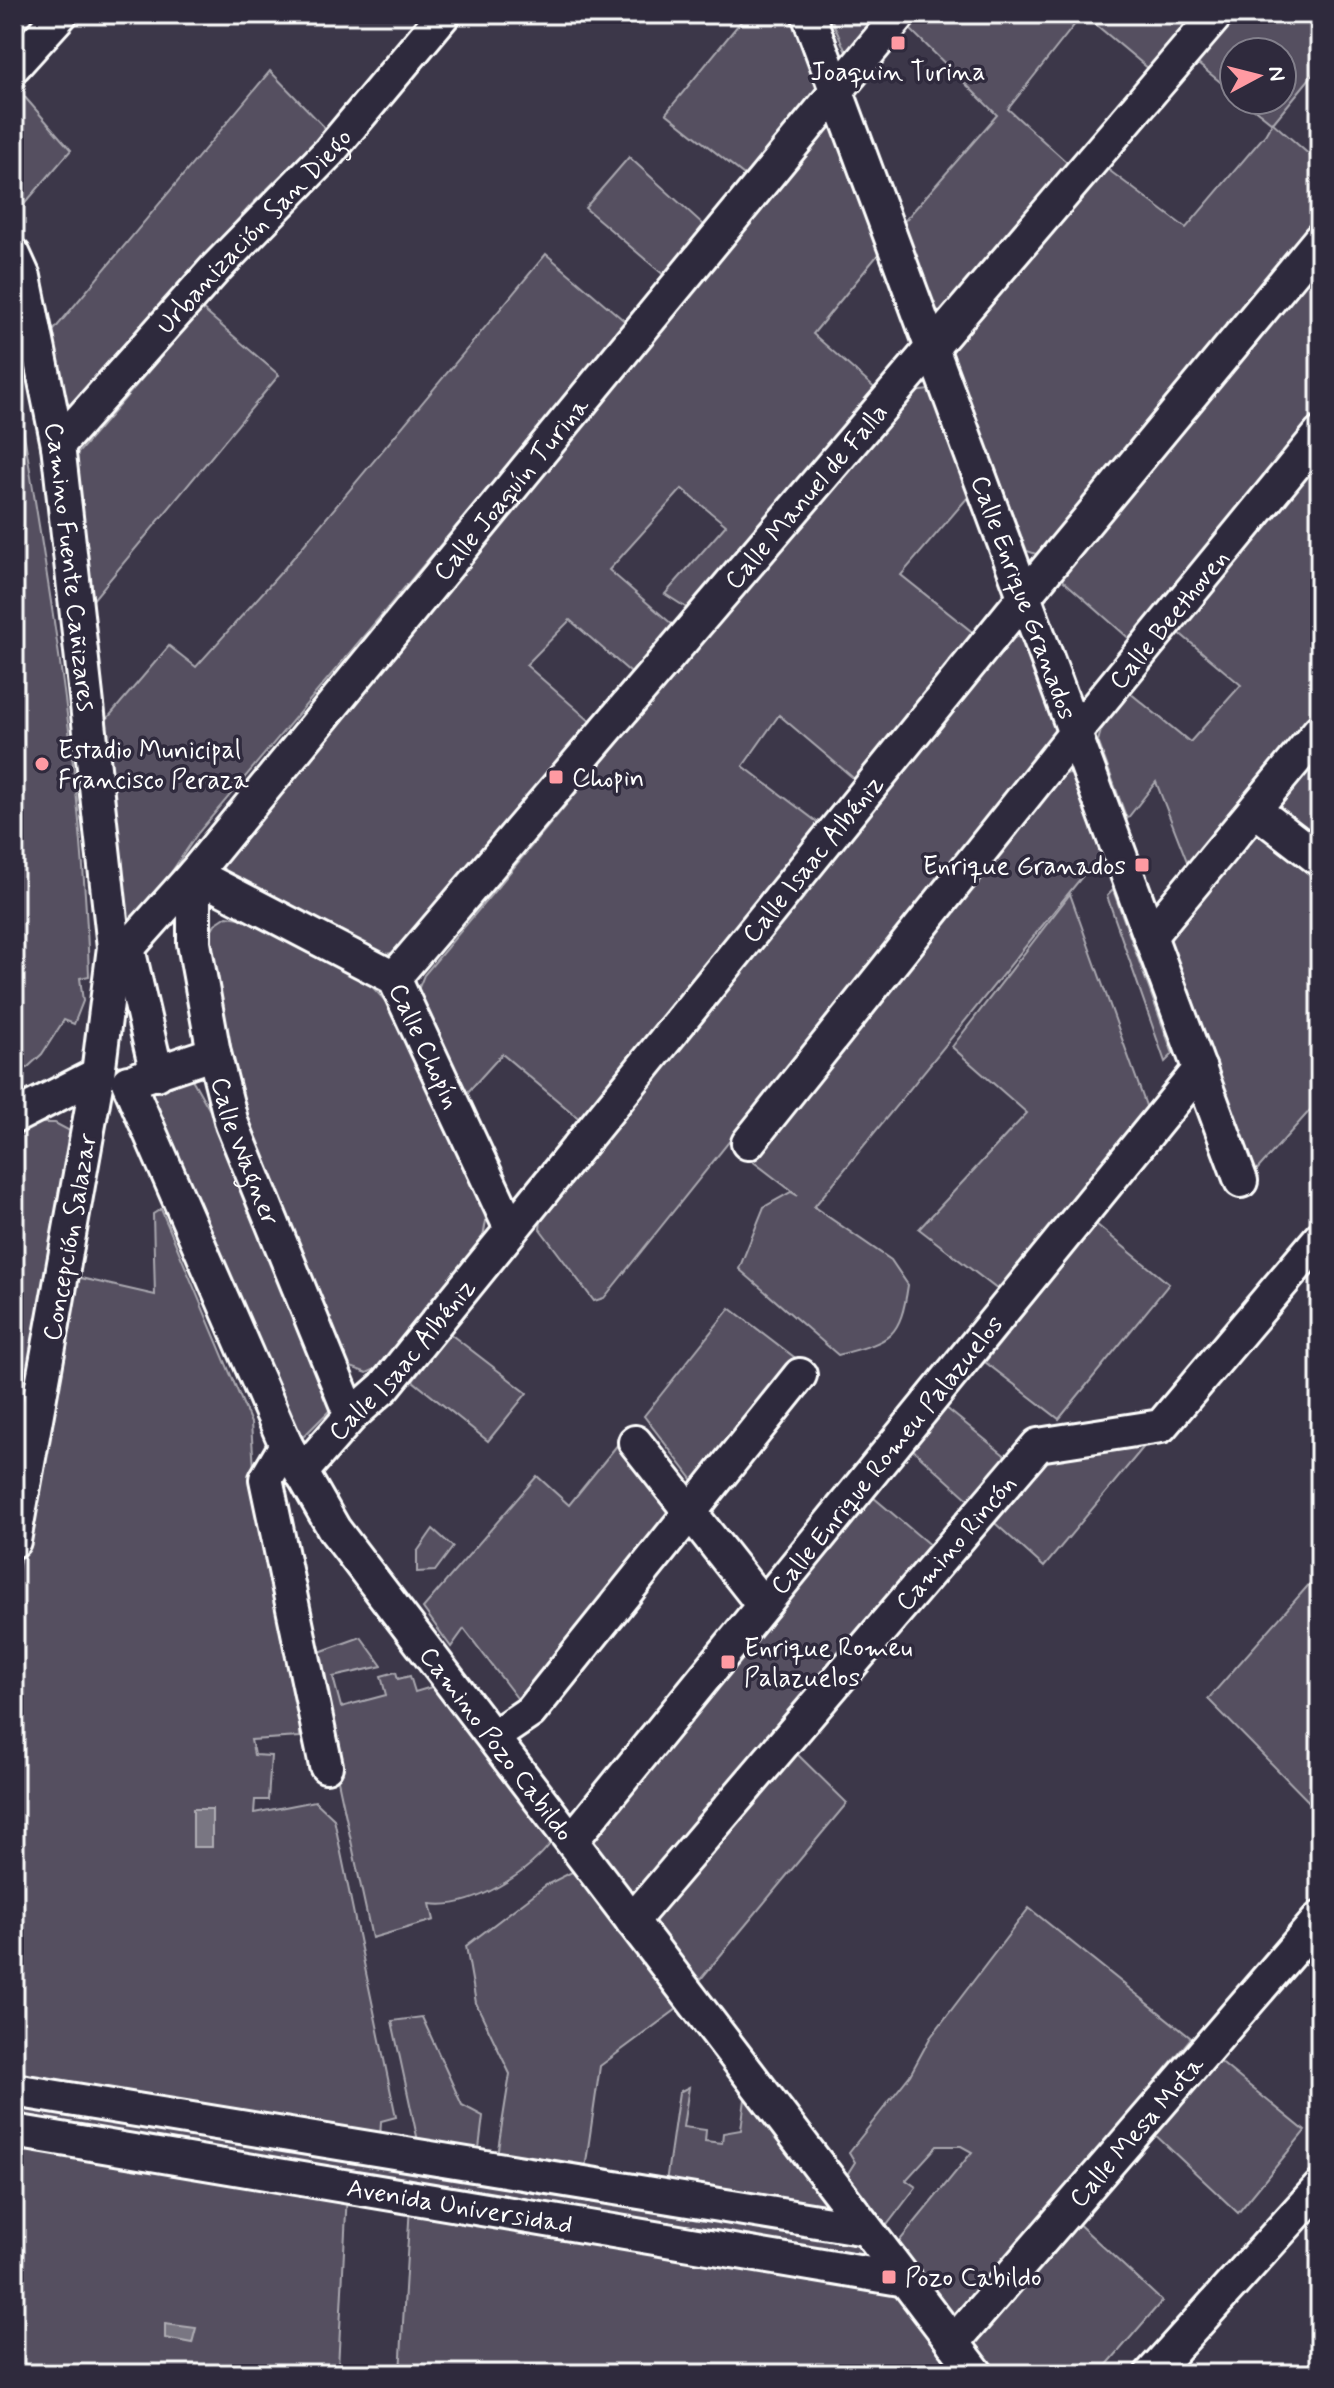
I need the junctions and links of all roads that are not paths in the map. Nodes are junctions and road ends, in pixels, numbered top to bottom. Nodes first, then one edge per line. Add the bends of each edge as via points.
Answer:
1 (61, 14) edge
2 (444, 14) edge
3 (808, 14) edge
4 (900, 14) edge
5 (1217, 14) edge
6 (14, 66) edge
7 (835, 91) junction
8 (1320, 239) edge
9 (14, 255) edge
10 (932, 349) junction
11 (1320, 434) edge
12 (58, 445) junction
13 (1024, 597) junction
14 (1320, 730) edge
15 (1075, 733) junction
16 (1255, 810) junction
17 (1320, 860) edge
18 (194, 874) junction
19 (1150, 936) junction
20 (121, 948) junction
21 (394, 978) junction
22 (214, 1053) junction
23 (1200, 1069) junction
24 (128, 1077) junction
25 (14, 1117) edge
26 (748, 1143) dead end
27 (1241, 1181) dead end
28 (511, 1229) junction
29 (1320, 1238) edge
30 (800, 1375) dead end
31 (351, 1416) junction
32 (635, 1442) dead end
33 (286, 1445) junction
34 (301, 1473) junction
35 (691, 1513) junction
36 (14, 1541) edge
37 (763, 1605) junction
38 (493, 1737) junction
39 (326, 1766) dead end
40 (573, 1839) junction
41 (1320, 1918) edge
42 (632, 1921) junction
43 (14, 2090) edge
44 (14, 2131) edge
45 (1320, 2187) edge
46 (866, 2229) junction
47 (906, 2280) junction
48 (953, 2343) junction
49 (977, 2374) edge
50 (1151, 2374) edge

1 - 6 street
2 - 12 street, Urbanización San Diego via 329,152 215,269
3 - 7 street, Calle Enrique Granados
4 - 7 street, Calle Joaquín Turina
5 - 10 street, Calle Manuel de Falla
7 - 10 street, Calle Enrique Granados
7 - 18 street, Calle Joaquín Turina
8 - 13 street, Calle Isaac Albéniz
9 - 12 street, Camino Fuente Cañizares via 24,277
10 - 13 street, Calle Enrique Granados
10 - 21 street, Calle Manuel de Falla
11 - 15 street, Calle Beethoven
12 - 20 street, Camino Fuente Cañizares
13 - 15 street, Calle Enrique Granados
13 - 28 street, Calle Isaac Albéniz
14 - 16 street
15 - 19 street, Calle Enrique Granados
15 - 26 street, Calle Beethoven
16 - 17 street
16 - 19 street
18 - 20 street, Calle Joaquín Turina
18 - 21 street, Calle Chopín
18 - 22 street, Calle Wagner via 194,943
19 - 23 street, Calle Enrique Granados
20 - 24 street, Camino Fuente Cañizares
20 - 24 street
21 - 28 street, Calle Chopín
22 - 24 street
22 - 31 street, Calle Wagner via 232,1124
23 - 27 street, Calle Enrique Granados
23 - 37 street, Calle Enrique Romeu Palazuelos
24 - 25 street
24 - 33 street, Camino Pozo Cabildo
24 - 36 street, Concepción Salazar
28 - 31 street, Calle Isaac Albéniz via 384,1387
29 - 42 street, Camino Rincón via 1161,1426 1038,1445
30 - 35 street
31 - 34 street, Calle Isaac Albéniz
32 - 35 street
33 - 34 street, Camino Pozo Cabildo
33 - 39 street via 266,1479
34 - 38 street, Camino Pozo Cabildo via 334,1529
35 - 37 street
35 - 38 street via 530,1712
37 - 40 street, Calle Enrique Romeu Palazuelos
38 - 40 street, Camino Pozo Cabildo
40 - 42 street, Camino Pozo Cabildo
41 - 48 street, Calle Mesa Mota
42 - 46 street, Camino Pozo Cabildo
43 - 46 street, Avenida Universidad
44 - 47 street, Avenida Universidad
45 - 50 street
46 - 47 street, Camino Pozo Cabildo
47 - 48 street, Camino Pozo Cabildo
48 - 49 street, Camino Pozo Cabildo

